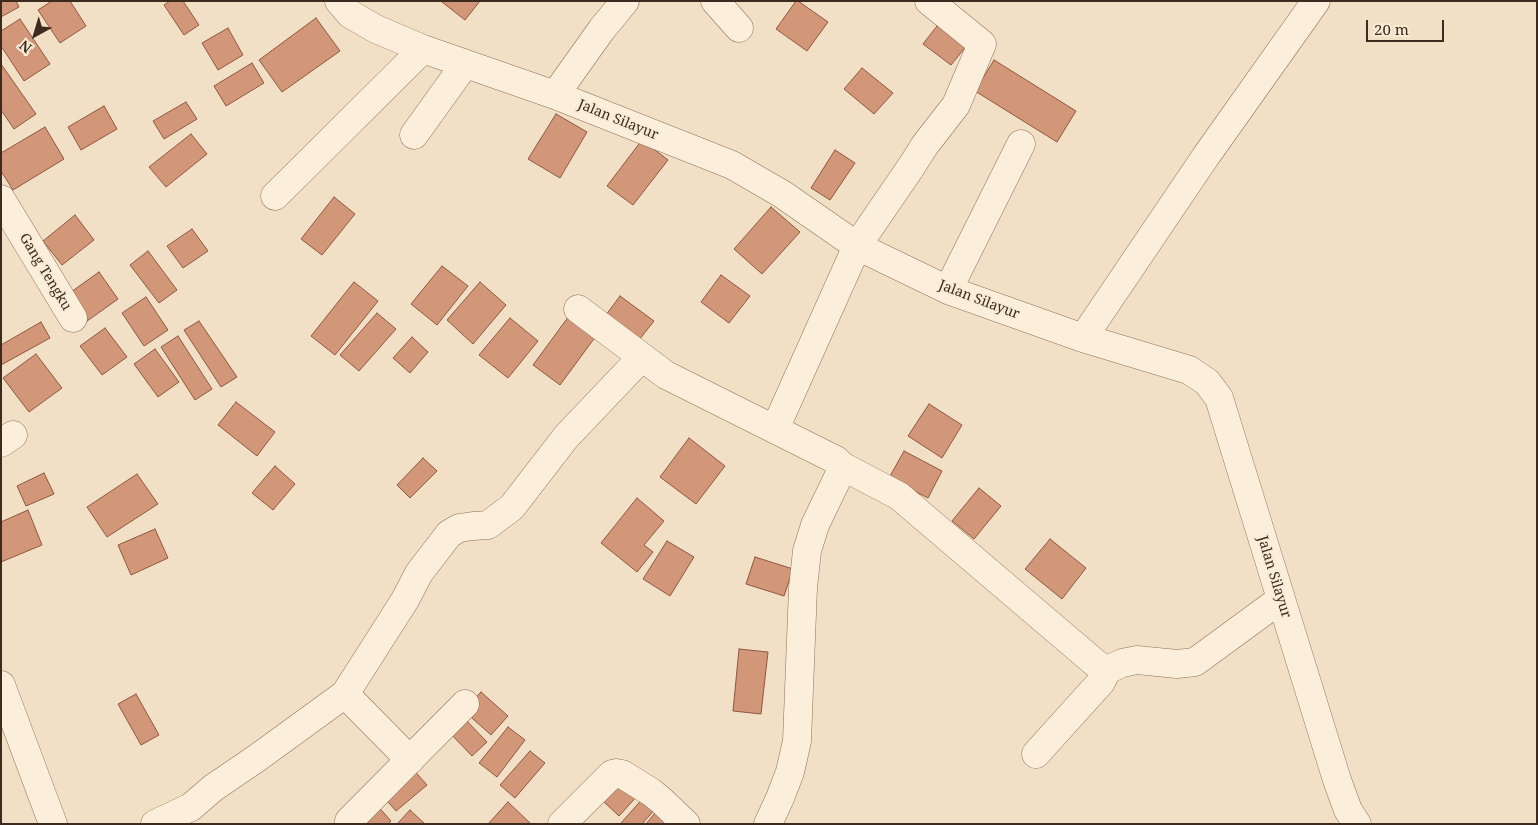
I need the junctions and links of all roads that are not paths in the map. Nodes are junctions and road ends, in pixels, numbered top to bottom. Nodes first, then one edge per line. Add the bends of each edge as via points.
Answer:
1 (339, 1) edge
2 (625, 1) edge
3 (716, 1) edge
4 (929, 1) edge
5 (1316, 1) edge
6 (739, 28) dead end
7 (423, 49) junction
8 (466, 64) junction
9 (555, 95) junction
10 (414, 135) dead end
11 (1021, 144) dead end
12 (275, 196) dead end
13 (1, 200) edge
14 (857, 246) junction
15 (948, 290) junction
16 (578, 309) dead end
17 (73, 318) dead end
18 (1083, 338) junction
19 (642, 357) junction
20 (775, 429) junction
21 (842, 466) junction
22 (1281, 599) junction
23 (1105, 671) junction
24 (1, 685) edge
25 (345, 694) junction
26 (465, 704) dead end
27 (1036, 754) dead end
28 (410, 760) junction
29 (53, 824) edge
30 (156, 824) edge
31 (349, 824) edge
32 (562, 824) edge
33 (686, 824) edge
34 (768, 824) edge
35 (1357, 824) edge

1 - 7 street, Jalan Silayur via 350,14 376,29
2 - 9 street
3 - 6 street
4 - 14 street via 982,44 956,105
5 - 18 street
7 - 8 street, Jalan Silayur
7 - 12 street
8 - 9 street, Jalan Silayur
8 - 10 street
9 - 14 street, Jalan Silayur via 732,165 782,194
11 - 15 street
13 - 17 street, Gang Tengku
14 - 15 street, Jalan Silayur
14 - 20 street
15 - 18 street, Jalan Silayur
16 - 19 street
18 - 22 street, Jalan Silayur via 1189,370 1207,382 1219,398
19 - 20 street via 666,375
19 - 25 street via 566,437 512,507 488,525 459,528 449,534 419,572 405,600
20 - 21 street
21 - 23 street via 899,496
21 - 34 street via 808,551 803,588 797,741 790,772
22 - 23 street via 1195,662 1177,664 1136,660
22 - 35 street, Jalan Silayur via 1340,788
23 - 27 street via 1101,682
24 - 29 street
25 - 28 street
25 - 30 street via 191,807
26 - 28 street
28 - 31 street
32 - 33 street via 609,776 616,773 651,792

